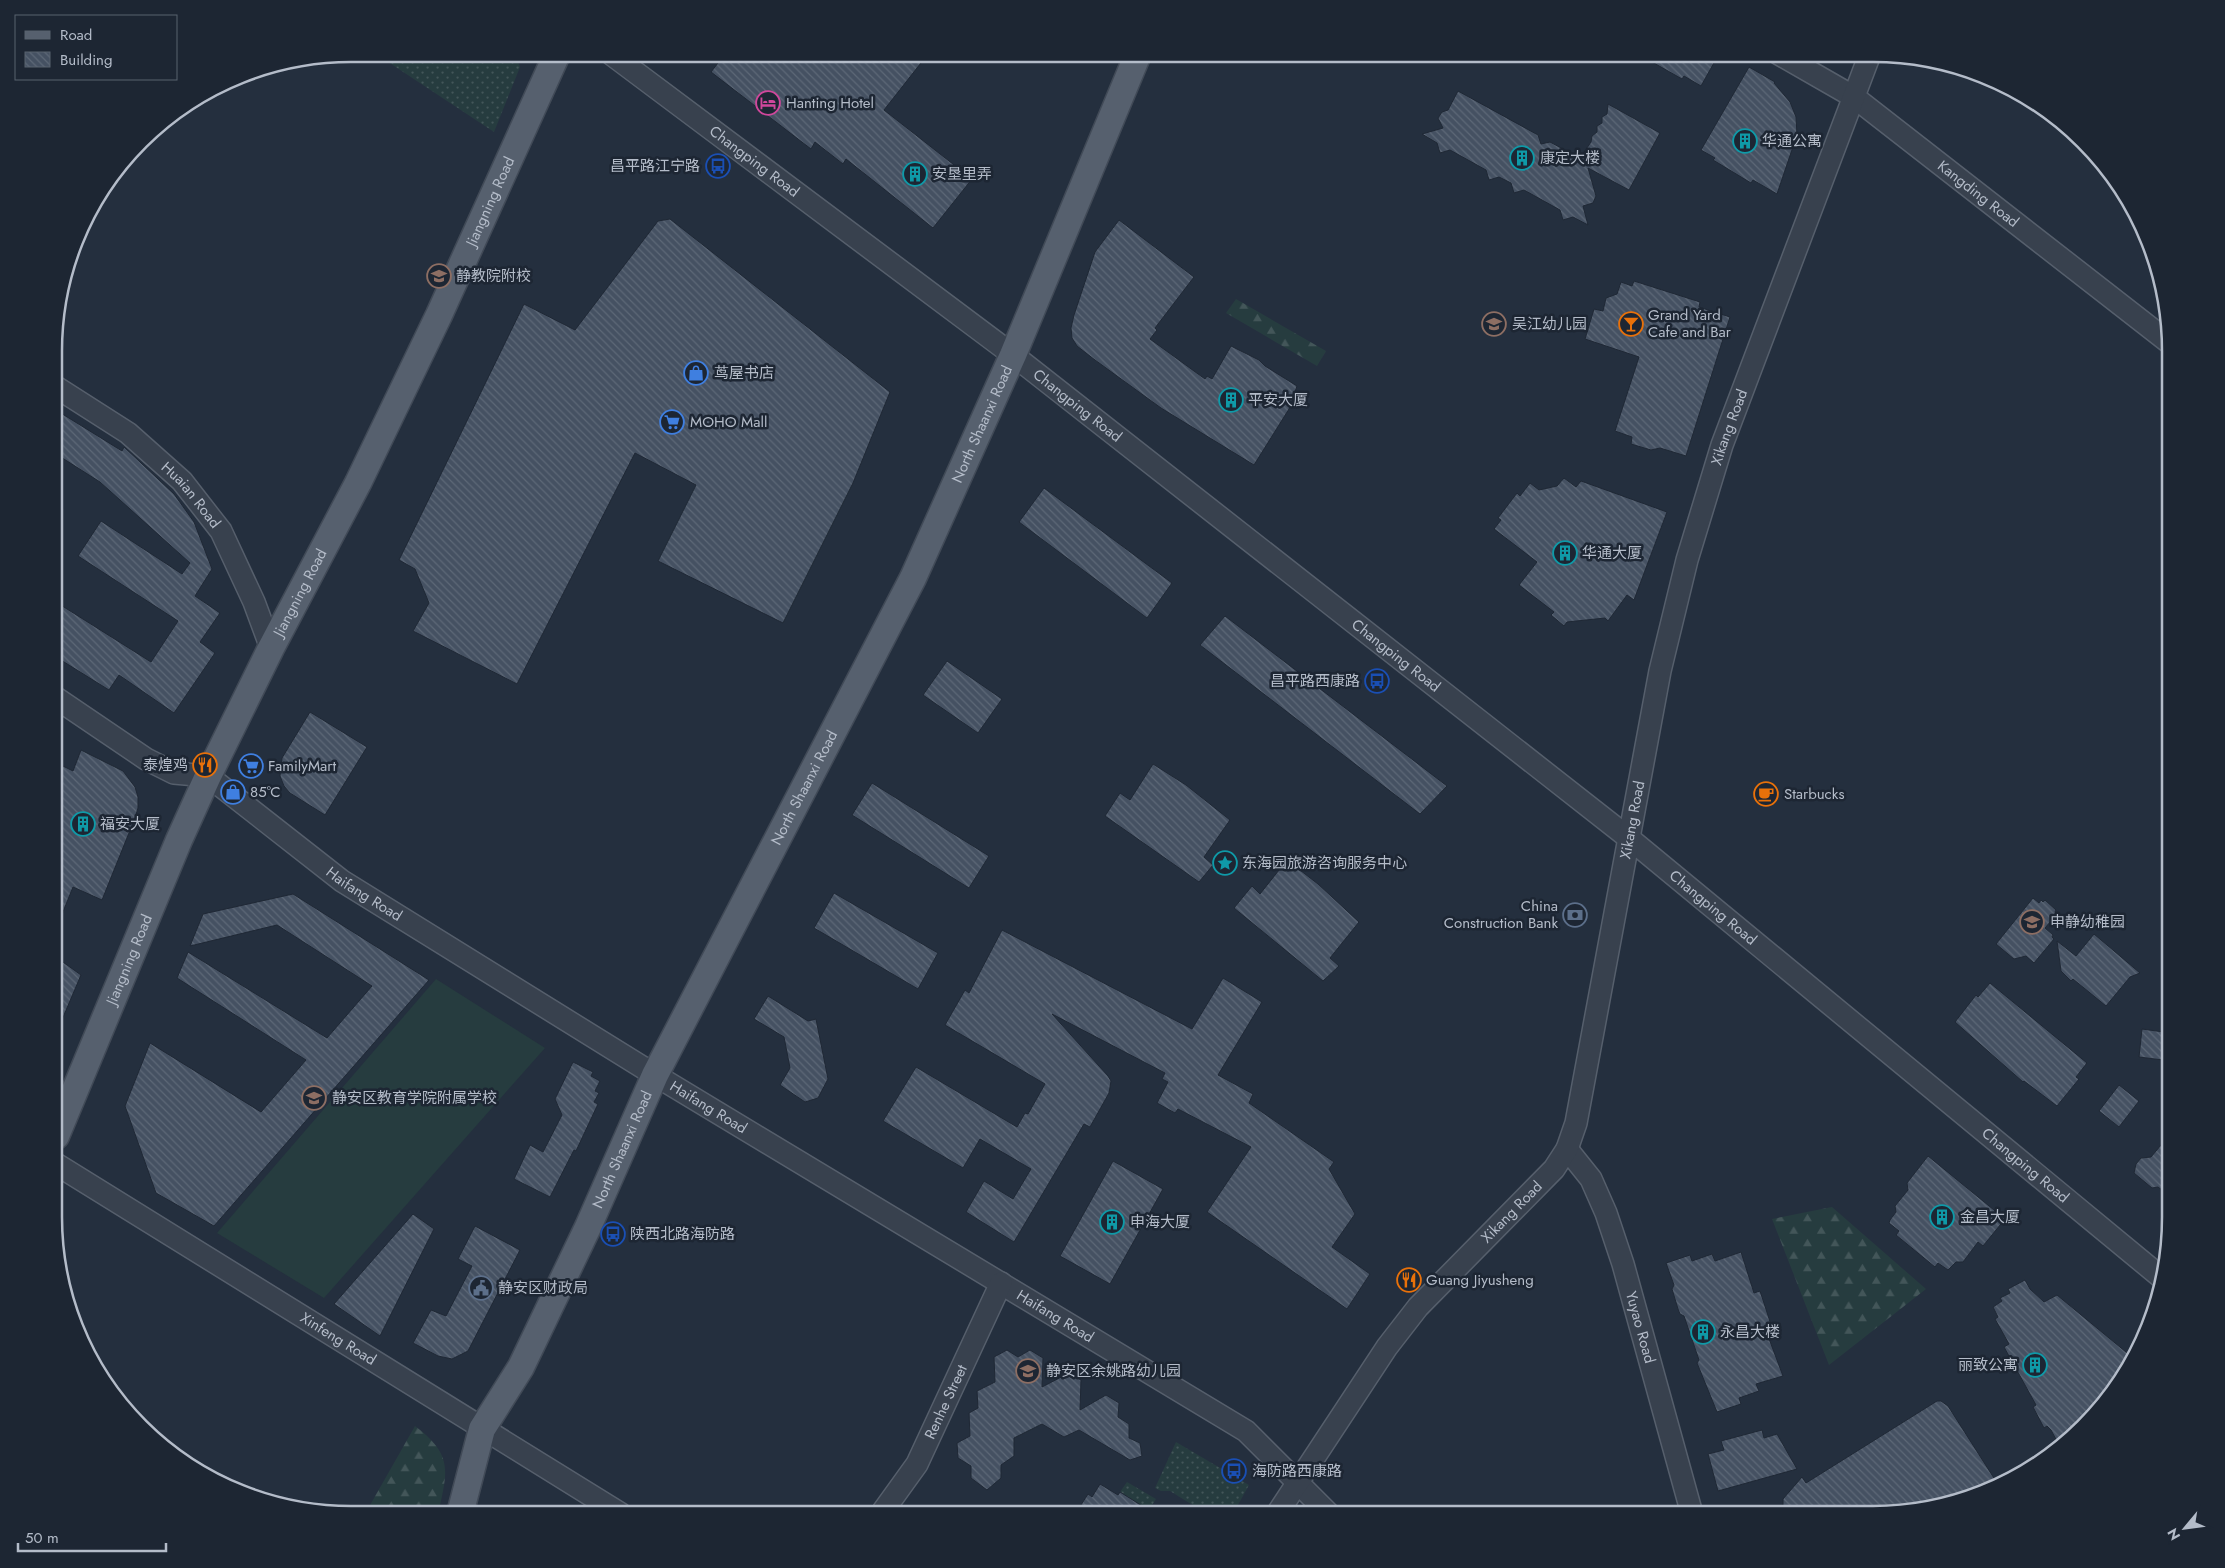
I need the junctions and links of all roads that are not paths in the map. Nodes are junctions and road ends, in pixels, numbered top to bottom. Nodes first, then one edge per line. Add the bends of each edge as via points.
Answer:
1 (553, 62) edge
2 (622, 62) edge
3 (1135, 62) edge
4 (1793, 62) edge
5 (1867, 62) edge
6 (1854, 97) junction
7 (2162, 337) edge
8 (1013, 355) junction
9 (62, 391) edge
10 (271, 648) junction
11 (62, 702) edge
12 (208, 776) junction
13 (1630, 839) junction
14 (654, 1075) junction
15 (62, 1122) edge
16 (1567, 1149) junction
17 (62, 1168) edge
18 (2157, 1274) edge
19 (1001, 1283) junction
20 (482, 1429) junction
21 (1296, 1483) junction
22 (462, 1506) edge
23 (608, 1506) edge
24 (887, 1506) edge
25 (1282, 1506) edge
26 (1320, 1506) edge
27 (1690, 1506) edge

1 - 10 main road, Jiangning Road via 358,483
2 - 8 street, Changping Road
3 - 8 main road, North Shaanxi Road
4 - 6 street, Kangding Road
5 - 6 street, Xikang Road
6 - 7 street, Kangding Road
6 - 13 street, Xikang Road via 1722,445 1687,560 1660,671
8 - 13 street, Changping Road
8 - 14 main road, North Shaanxi Road via 912,578
9 - 10 street, Huaian Road via 128,433 182,481 221,531
10 - 12 main road, Jiangning Road
11 - 12 street via 146,759 174,773
12 - 14 street, Haifang Road via 342,881
12 - 15 main road, Jiangning Road
13 - 16 street, Xikang Road via 1576,1123
13 - 18 street, Changping Road
14 - 19 street, Haifang Road
14 - 20 main road, North Shaanxi Road via 588,1227 521,1367
16 - 21 street, Xikang Road via 1554,1169 1418,1307 1387,1347
16 - 27 street, Yuyao Road via 1591,1179 1606,1213
17 - 20 street, Xinfeng Road
19 - 21 street, Haifang Road via 1246,1431
19 - 24 street, Renhe Street via 917,1464
20 - 22 main road, North Shaanxi Road
20 - 23 street, Xinfeng Road
21 - 25 street, Xikang Road
21 - 26 street, Haifang Road

